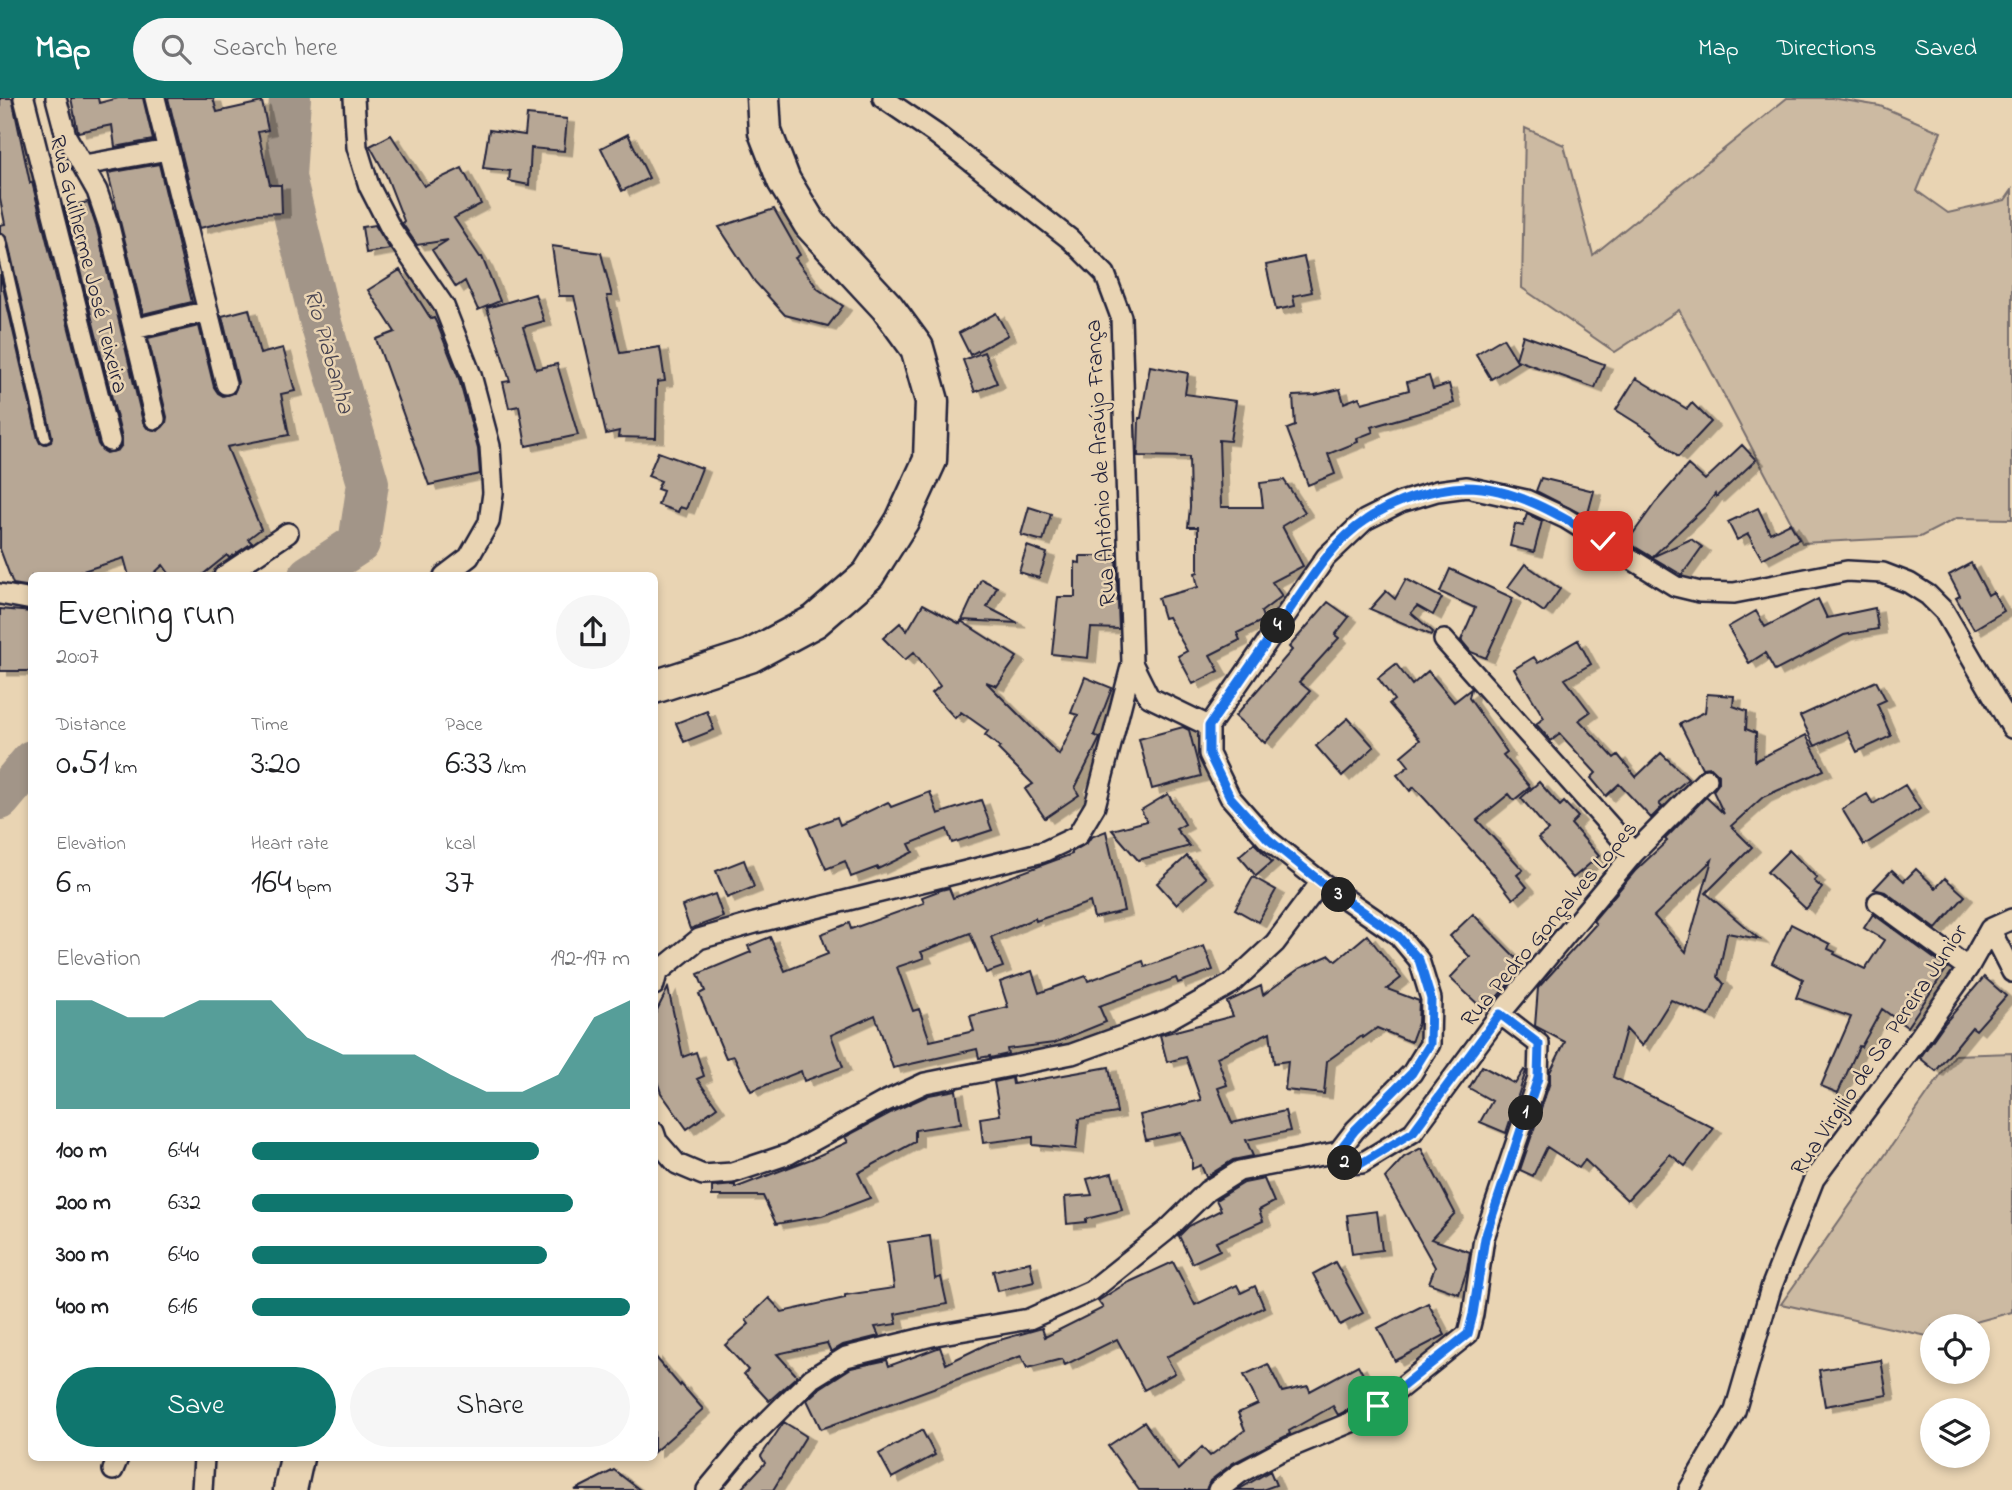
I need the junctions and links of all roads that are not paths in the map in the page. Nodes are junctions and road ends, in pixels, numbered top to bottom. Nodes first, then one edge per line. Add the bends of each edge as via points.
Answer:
1 (23, 98) edge
2 (56, 98) edge
3 (155, 98) edge
4 (354, 98) edge
5 (762, 98) edge
6 (883, 98) edge
7 (168, 150) junction
8 (84, 165) junction
9 (0, 240) edge
10 (208, 311) junction
11 (134, 329) junction
12 (226, 383) dead end
13 (155, 419) dead end
14 (44, 437) dead end
15 (110, 441) dead end
16 (288, 533) dead end
17 (230, 572) edge
18 (449, 572) edge
19 (0, 594) edge
20 (28, 599) edge
21 (1444, 640) dead end
22 (1132, 663) junction
23 (658, 686) edge
24 (1209, 726) junction
25 (2012, 728) edge
26 (1707, 779) dead end
27 (1634, 853) junction
28 (1321, 882) junction
29 (1878, 902) dead end
30 (2012, 919) edge
31 (1990, 929) junction
32 (1968, 968) junction
33 (658, 972) edge
34 (2012, 972) edge
35 (1500, 1014) junction
36 (658, 1142) edge
37 (1338, 1152) junction
38 (204, 1461) edge
39 (296, 1461) edge
40 (202, 1490) edge
41 (290, 1490) edge
42 (707, 1490) edge
43 (1218, 1490) edge
44 (1689, 1490) edge

1 - 15 street, Rua Guilherme José Teixeira
2 - 8 street, Rua Guilherme José Teixeira via 66,136
3 - 7 street
4 - 18 street via 358,147 369,186 391,229 443,306 471,375 490,446 493,493 489,522 469,557
5 - 23 main road via 765,132 783,181 810,224 887,307 917,348 932,401 930,460 902,521 868,575 815,621 750,656
6 - 22 street, Rua Antônio de Araújo França via 1070,239 1105,274 1121,317
7 - 8 street
7 - 10 street
8 - 11 street, Rua Guilherme José Teixeira via 109,226
9 - 14 lane
10 - 11 street
10 - 12 street
11 - 13 street, Rua Guilherme José Teixeira
16 - 17 street
19 - 20 street
21 - 27 street
22 - 24 street, Rua Antônio de Araújo França via 1149,696
22 - 33 street via 1094,806 1077,836 1043,852 699,939
24 - 25 street via 1326,557 1365,520 1401,502 1467,487 1525,500 1565,518 1675,586 1700,592 1734,593 1847,570 1883,573 1909,583 1944,611
24 - 28 street via 1209,754 1230,797 1268,839
26 - 27 street, Rua Pedro Gonçalves Lopes
27 - 35 street, Rua Pedro Gonçalves Lopes
28 - 36 street via 1275,943 1231,984 1169,1019 1072,1054 925,1083 789,1154 732,1173 703,1175 677,1164
28 - 37 street via 1398,936 1419,960 1431,999 1430,1044 1412,1073
29 - 32 street
30 - 31 street, Rua Virgilio de Sa Pereira Junior
31 - 32 street, Rua Virgilio de Sa Pereira Junior
31 - 34 street
32 - 44 street, Rua Virgilio de Sa Pereira Junior via 1814,1179 1771,1288 1735,1411
35 - 37 street, Rua Pedro Gonçalves Lopes via 1413,1132 1362,1163 1347,1164
35 - 43 street via 1539,1044 1538,1078 1485,1238 1468,1334 1354,1421 1279,1452
37 - 42 street via 1240,1171 1206,1191 1166,1231 1091,1291 1029,1319 846,1357 812,1378 747,1441
38 - 40 street
39 - 41 main road

